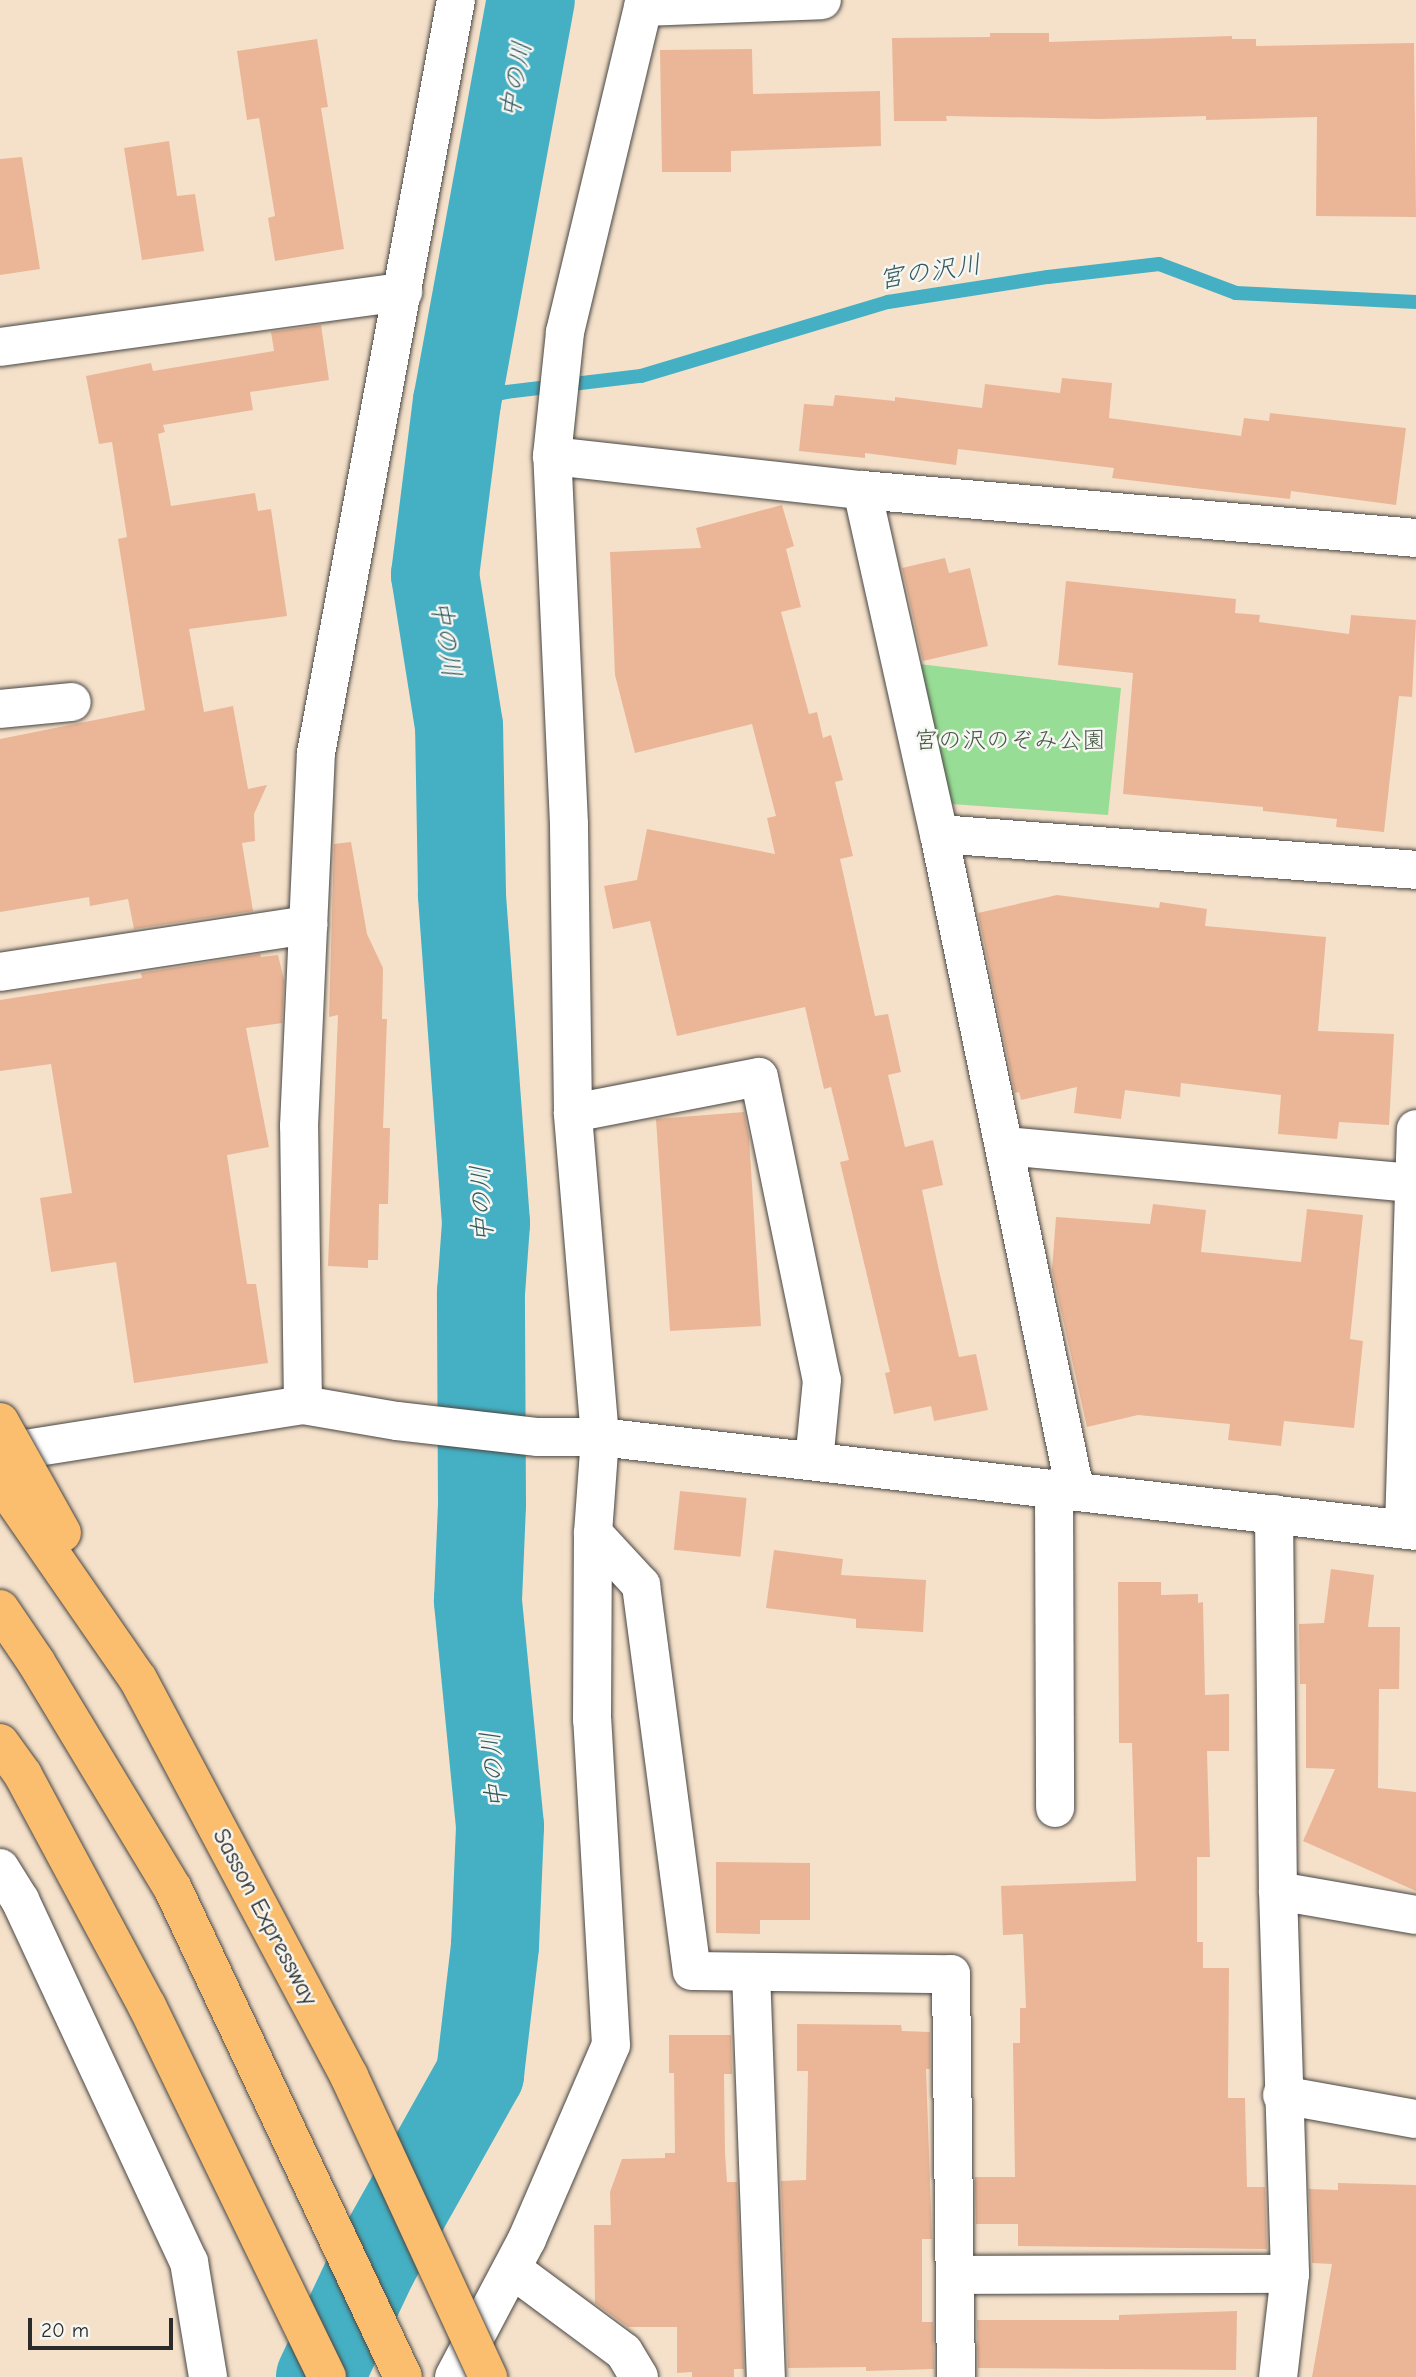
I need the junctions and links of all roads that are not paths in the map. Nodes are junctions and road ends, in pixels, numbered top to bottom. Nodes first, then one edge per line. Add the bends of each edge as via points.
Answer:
1 (456, 0) edge
2 (822, 0) edge
3 (644, 4) edge
4 (403, 292) junction
5 (0, 347) edge
6 (553, 449) junction
7 (862, 490) junction
8 (1416, 538) edge
9 (72, 702) dead end
10 (0, 709) edge
11 (939, 834) junction
12 (1416, 870) edge
13 (308, 925) junction
14 (0, 972) edge
15 (573, 1113) junction
16 (1416, 1129) edge
17 (1005, 1146) junction
18 (1412, 1183) junction
19 (303, 1405) junction
20 (0, 1422) edge
21 (600, 1437) junction
22 (0, 1453) edge
23 (814, 1461) junction
24 (0, 1480) edge
25 (1065, 1489) junction
26 (1274, 1514) junction
27 (1410, 1530) edge
28 (593, 1533) junction
29 (0, 1609) edge
30 (138, 1679) junction
31 (0, 1743) edge
32 (1055, 1808) dead end
33 (0, 1868) edge
34 (1278, 1891) junction
35 (1416, 1915) edge
36 (751, 1972) junction
37 (1283, 2095) junction
38 (1416, 2119) edge
39 (512, 2269) junction
40 (1290, 2274) junction
41 (955, 2275) junction
42 (208, 2377) edge
43 (327, 2377) edge
44 (403, 2377) edge
45 (454, 2377) edge
46 (488, 2377) edge
47 (639, 2377) edge
48 (766, 2377) edge
49 (956, 2377) edge
50 (1278, 2377) edge

1 - 4 street
2 - 3 street
3 - 6 street via 565,332
4 - 5 street
4 - 13 street via 316,753
6 - 7 street
6 - 15 street via 569,824
7 - 8 street
7 - 11 street
9 - 10 street
11 - 12 street
11 - 17 street
13 - 14 street
13 - 19 street via 299,1126
15 - 21 street
15 - 23 street via 759,1077 822,1380
16 - 18 street
17 - 18 street
17 - 25 street
18 - 27 street
19 - 21 street via 538,1437
19 - 22 street
20 - 30 highway, bridge
21 - 23 street
21 - 28 street
23 - 25 street
24 - 30 highway, Sasson Expressway, bridge
25 - 26 street
25 - 32 street
26 - 27 street
26 - 34 street
28 - 36 street via 642,1586 692,1971
28 - 39 street via 592,1720 611,2045
29 - 44 highway via 173,1889
30 - 46 highway, Sasson Expressway, bridge via 349,2076
31 - 43 highway via 23,1775 147,2006
33 - 42 street via 20,1900 189,2262
34 - 35 street
34 - 37 street
36 - 41 street via 951,1974
36 - 48 street
37 - 38 street
37 - 40 street
39 - 45 street
39 - 47 street via 624,2352
40 - 41 street
40 - 50 street
41 - 49 street

